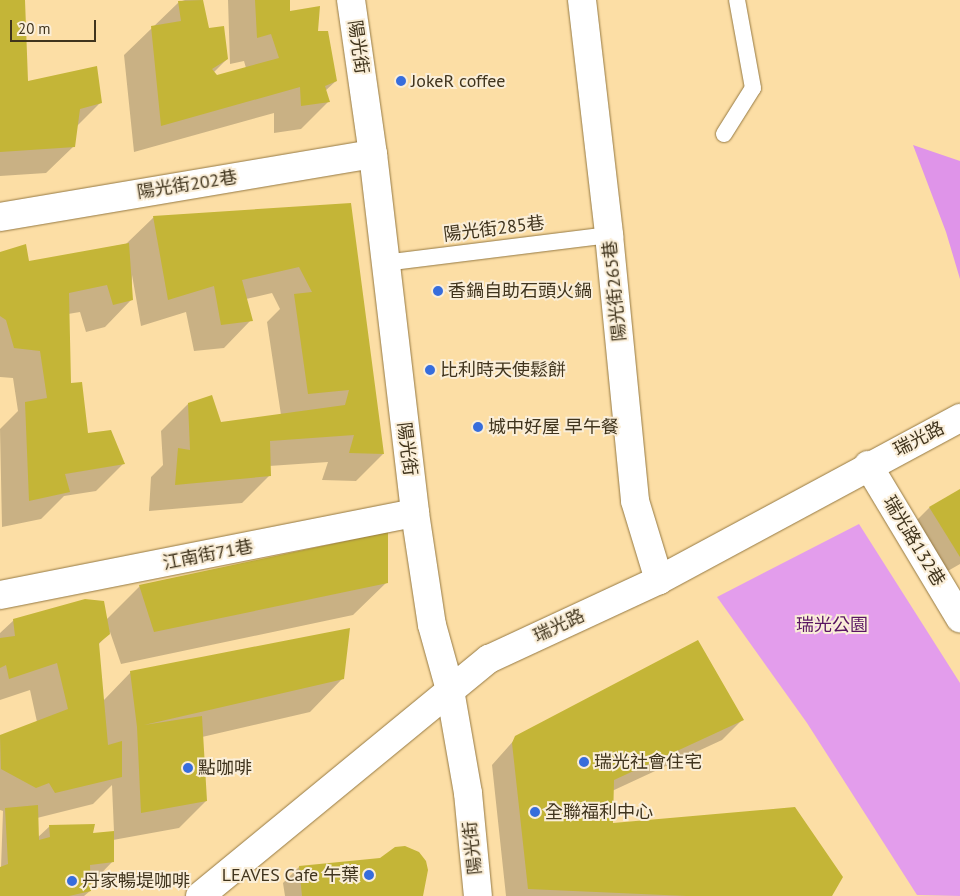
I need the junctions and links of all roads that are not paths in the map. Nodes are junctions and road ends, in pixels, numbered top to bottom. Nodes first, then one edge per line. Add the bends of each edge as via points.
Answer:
1 (351, 0) edge
2 (582, 0) edge
3 (737, 0) edge
4 (724, 134) dead end
5 (373, 154) junction
6 (0, 217) edge
7 (609, 234) junction
8 (384, 263) junction
9 (960, 418) edge
10 (868, 465) junction
11 (415, 513) junction
12 (659, 580) junction
13 (0, 594) edge
14 (960, 618) edge
15 (450, 690) junction
16 (200, 896) edge
17 (478, 896) edge

1 - 5 street, 陽光街
2 - 7 street, 陽光街265巷
3 - 4 lane via 753,88
5 - 6 street, 陽光街202巷
5 - 8 street, 陽光街
7 - 8 lane, 陽光街285巷
7 - 12 street, 陽光街265巷 via 635,501
8 - 11 street, 陽光街
9 - 10 street, 瑞光路
10 - 12 street, 瑞光路
10 - 14 street, 瑞光路132巷
11 - 13 street, 江南街71巷
11 - 15 street, 陽光街 via 432,625
12 - 15 street, 瑞光路 via 489,659
15 - 16 street, 瑞光路
15 - 17 street, 陽光街 via 468,793

